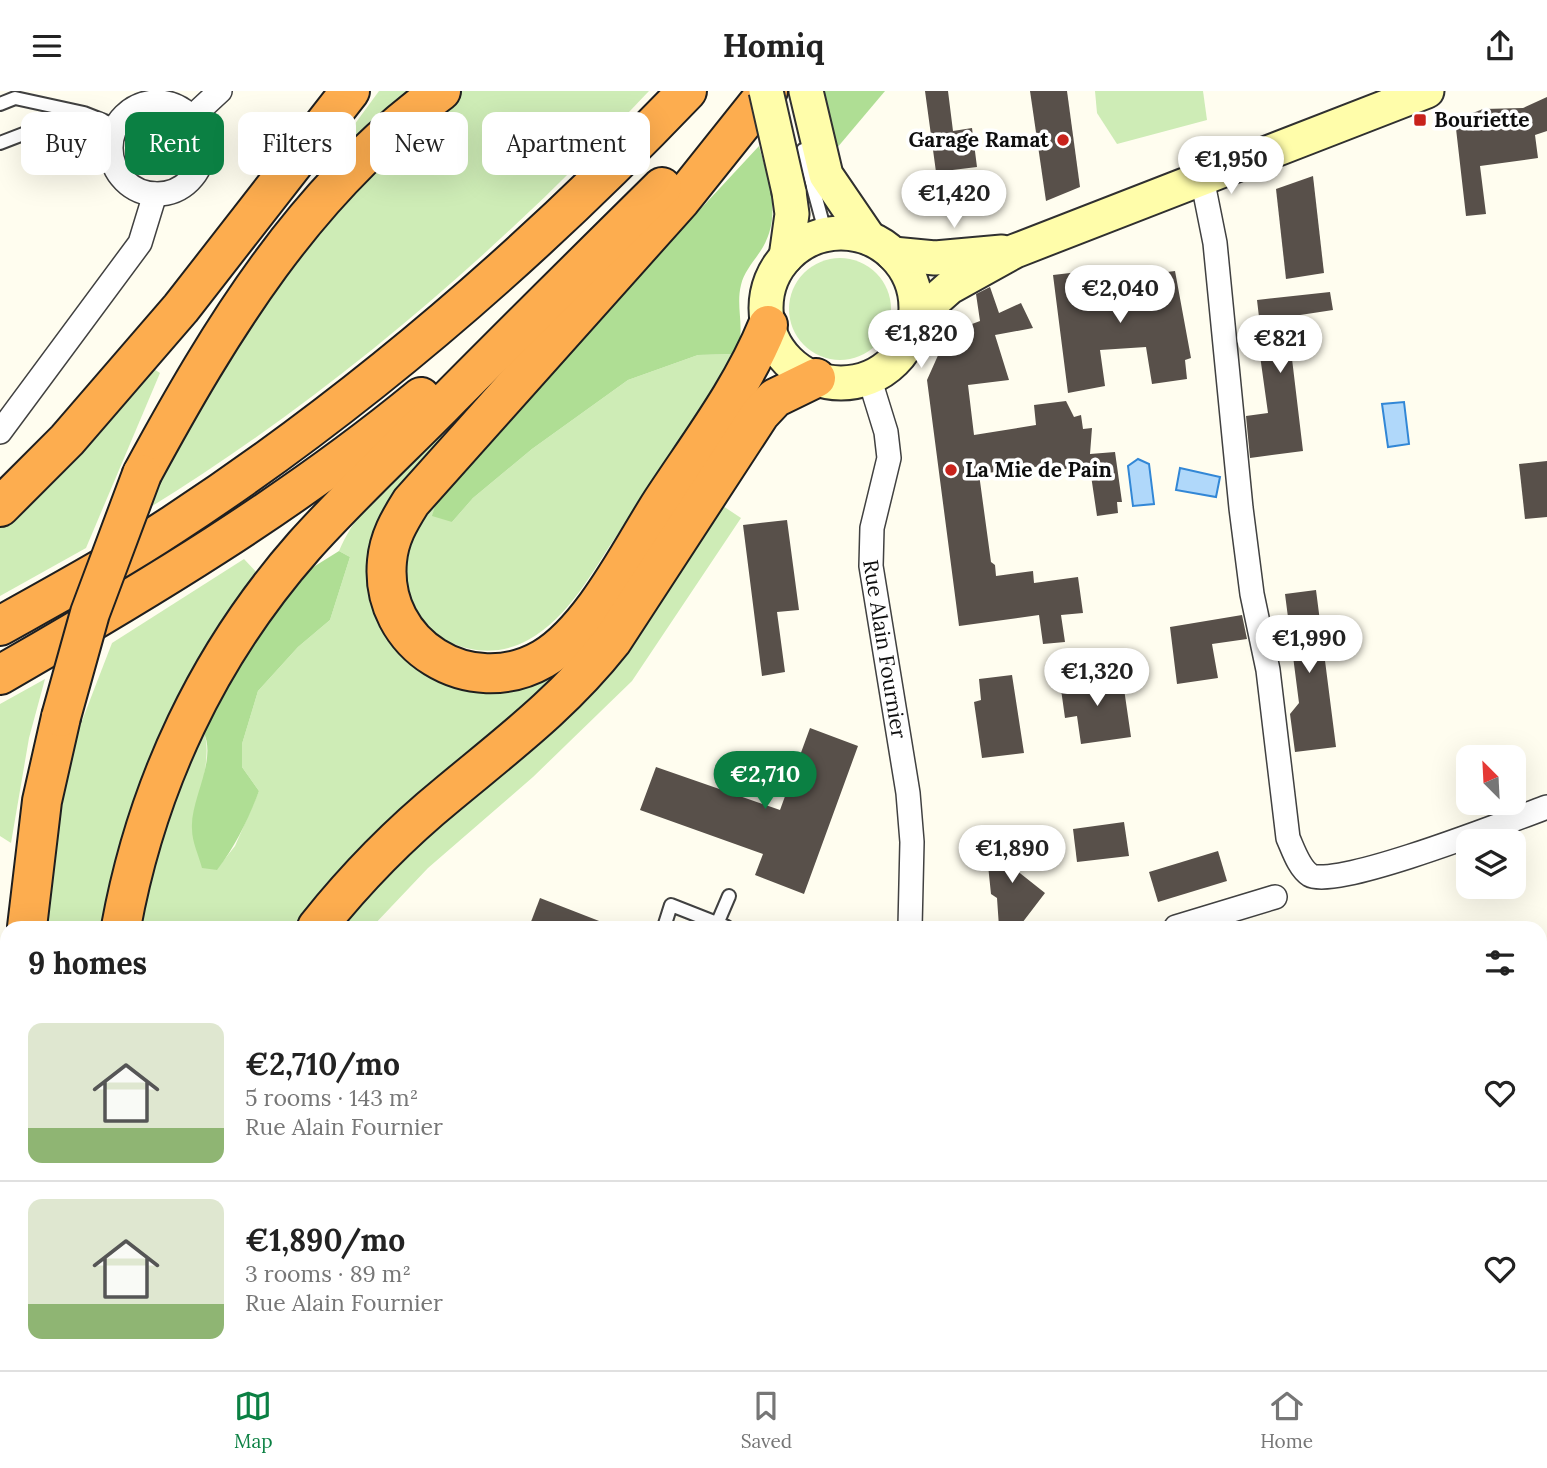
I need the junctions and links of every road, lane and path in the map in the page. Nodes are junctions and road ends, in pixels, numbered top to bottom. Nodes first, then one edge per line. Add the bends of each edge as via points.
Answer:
1 (220, 91) edge
2 (442, 91) edge
3 (687, 91) edge
4 (751, 91) edge
5 (767, 91) edge
6 (806, 91) edge
7 (1427, 91) edge
8 (348, 94) edge
9 (0, 104) edge
10 (130, 112) edge
11 (186, 112) edge
12 (197, 112) edge
13 (125, 116) edge
14 (799, 131) dead end
15 (114, 136) junction
16 (0, 143) edge
17 (806, 173) junction
18 (196, 175) edge
19 (1202, 179) junction
20 (155, 194) junction
21 (826, 235) junction
22 (881, 246) junction
23 (1015, 251) junction
24 (786, 257) junction
25 (589, 259) junction
26 (915, 318) junction
27 (768, 325) junction
28 (869, 377) junction
29 (816, 378) junction
30 (0, 432) edge
31 (142, 474) junction
32 (0, 507) edge
33 (0, 626) edge
34 (0, 675) edge
35 (1547, 807) edge
36 (729, 895) dead end
37 (1275, 898) dead end
38 (28, 921) edge
39 (122, 921) edge
40 (322, 921) edge
41 (666, 921) edge
42 (710, 921) edge
43 (723, 921) edge
44 (909, 921) edge
45 (1196, 921) edge

1 - 12 street
2 - 31 highway via 351,167 290,237 220,336
3 - 33 highway via 536,242 345,404 174,524
4 - 25 highway
5 - 17 street, bridge
5 - 27 highway via 672,210 411,502 394,530 386,575 397,618 414,643 451,667 483,674 527,666 558,647 596,603 744,375
6 - 17 street
7 - 19 street
8 - 31 highway via 216,314
8 - 32 highway via 181,308 67,440
9 - 15 lane via 15,99 84,113
10 - 11 street via 152,102
13 - 15 street
14 - 17 lane
15 - 16 lane via 39,128
15 - 20 street via 113,161 128,184
17 - 21 lane
17 - 22 street via 840,199
17 - 24 street via 792,214
18 - 20 street via 170,193
19 - 23 street
19 - 35 street via 1216,254 1252,594 1268,670 1288,838 1298,860 1310,875 1327,879
20 - 30 street via 140,243
21 - 22 street via 841,233
21 - 24 street via 804,243
22 - 23 street via 935,258
22 - 26 street via 912,283
23 - 26 street via 950,287
24 - 27 street via 767,294
25 - 34 highway via 413,404 275,506 133,599
25 - 39 highway via 340,507 247,618 211,674 172,752 138,853
26 - 28 street via 900,353
27 - 29 street via 782,354
28 - 29 street via 843,382
28 - 44 street, Rue Alain Fournier via 889,458 872,528 871,566 908,793 912,842
29 - 40 highway via 775,398 760,414 586,674 527,732 396,839
31 - 38 highway, bridge via 90,613 61,717 42,801
36 - 43 lane
37 - 45 street
41 - 42 lane via 671,905

